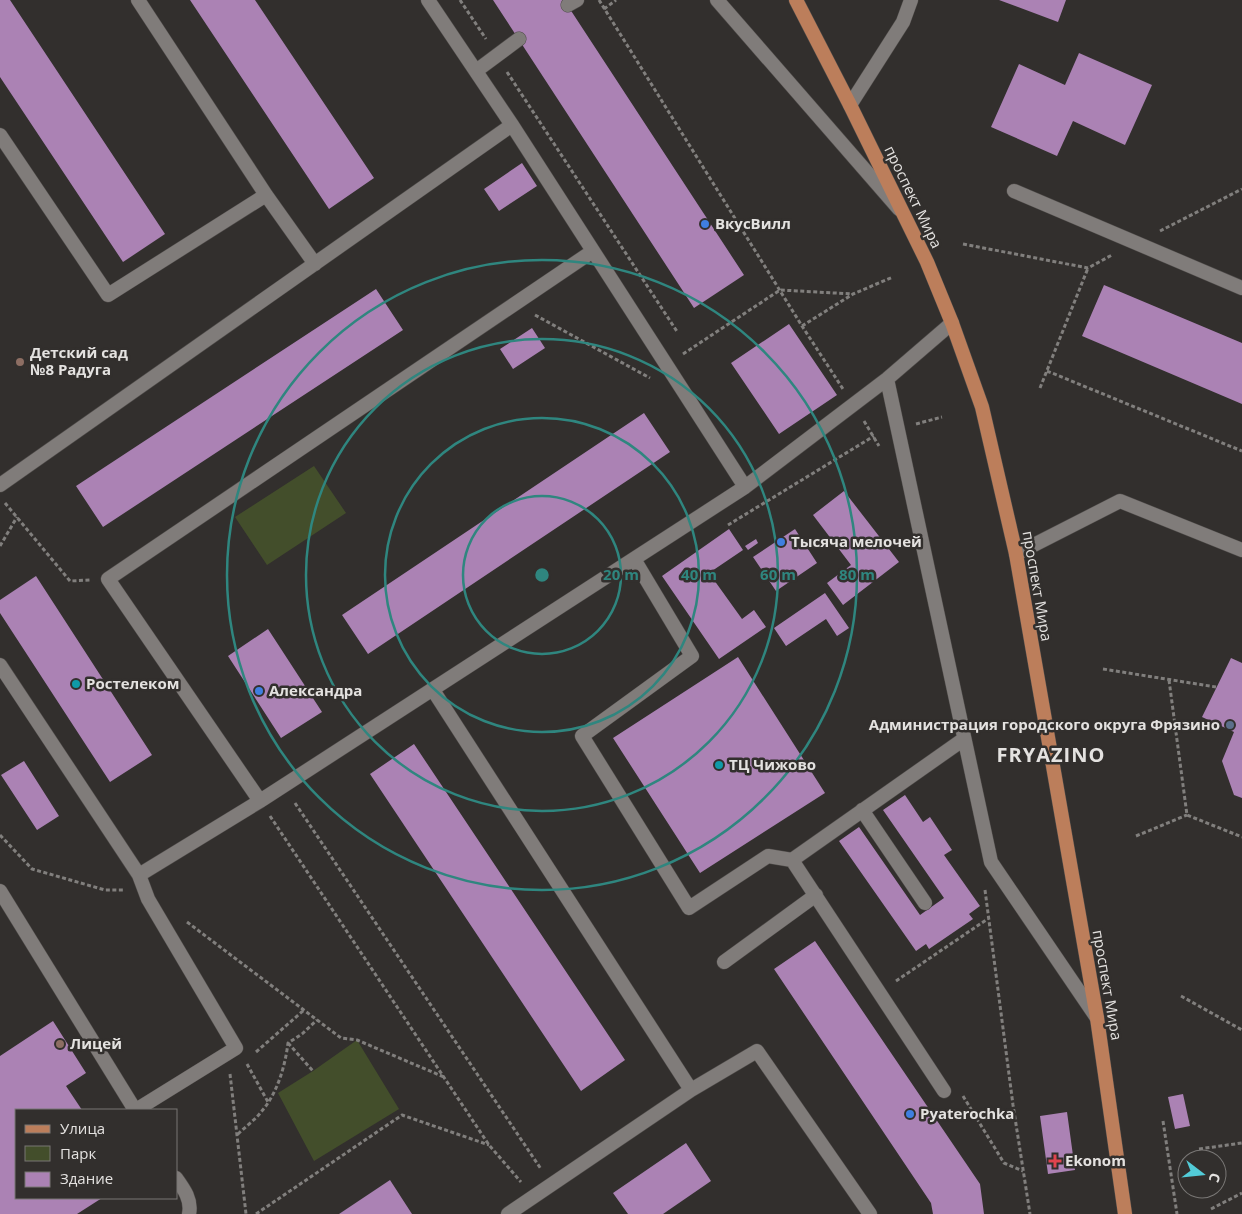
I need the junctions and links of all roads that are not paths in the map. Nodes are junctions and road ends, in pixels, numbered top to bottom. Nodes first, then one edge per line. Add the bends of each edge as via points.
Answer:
1 (138, 0) edge
2 (428, 0) edge
3 (717, 0) edge
4 (796, 0) edge
5 (911, 0) edge
6 (519, 39) dead end
7 (476, 71) junction
8 (850, 105) junction
9 (512, 125) junction
10 (0, 135) edge
11 (1014, 191) dead end
12 (266, 195) junction
13 (903, 213) junction
14 (593, 251) junction
15 (315, 264) junction
16 (1242, 288) edge
17 (952, 323) junction
18 (887, 379) junction
19 (0, 485) edge
20 (745, 487) junction
21 (1242, 550) edge
22 (1016, 554) junction
23 (634, 559) junction
24 (0, 665) edge
25 (433, 690) junction
26 (964, 739) junction
27 (260, 801) junction
28 (862, 810) junction
29 (792, 860) junction
30 (139, 875) junction
31 (0, 891) edge
32 (816, 896) junction
33 (925, 903) dead end
34 (724, 962) dead end
35 (1097, 1018) junction
36 (690, 1090) junction
37 (944, 1091) dead end
38 (135, 1109) edge
39 (138, 1109) edge
40 (178, 1182) edge
41 (189, 1214) edge
42 (508, 1214) edge
43 (870, 1214) edge
44 (1125, 1214) edge

1 - 12 lane
2 - 7 lane
3 - 13 lane
4 - 8 main road, проспект Мира
5 - 8 lane via 902,22
6 - 7 lane
7 - 9 lane
8 - 13 main road, проспект Мира
9 - 14 lane
9 - 15 lane
10 - 12 lane via 108,295
11 - 16 lane
12 - 15 lane
13 - 17 main road, проспект Мира
14 - 20 lane
14 - 27 lane via 108,579
15 - 19 lane
17 - 18 lane
17 - 22 main road, проспект Мира via 982,407
18 - 20 lane
18 - 26 lane
20 - 23 lane
21 - 22 lane via 1120,501
22 - 35 main road, проспект Мира
23 - 25 lane
23 - 29 lane via 692,656 582,736 689,908 768,856
24 - 30 lane
25 - 27 lane
25 - 36 lane
26 - 28 lane
26 - 35 lane via 991,862
27 - 30 lane
28 - 29 lane
28 - 33 lane
29 - 32 lane
30 - 39 lane via 148,899 236,1048
31 - 38 lane
32 - 34 lane
32 - 37 lane
35 - 44 main road, проспект Мира
36 - 42 lane
36 - 43 lane via 757,1051
40 - 41 lane via 191,1205

